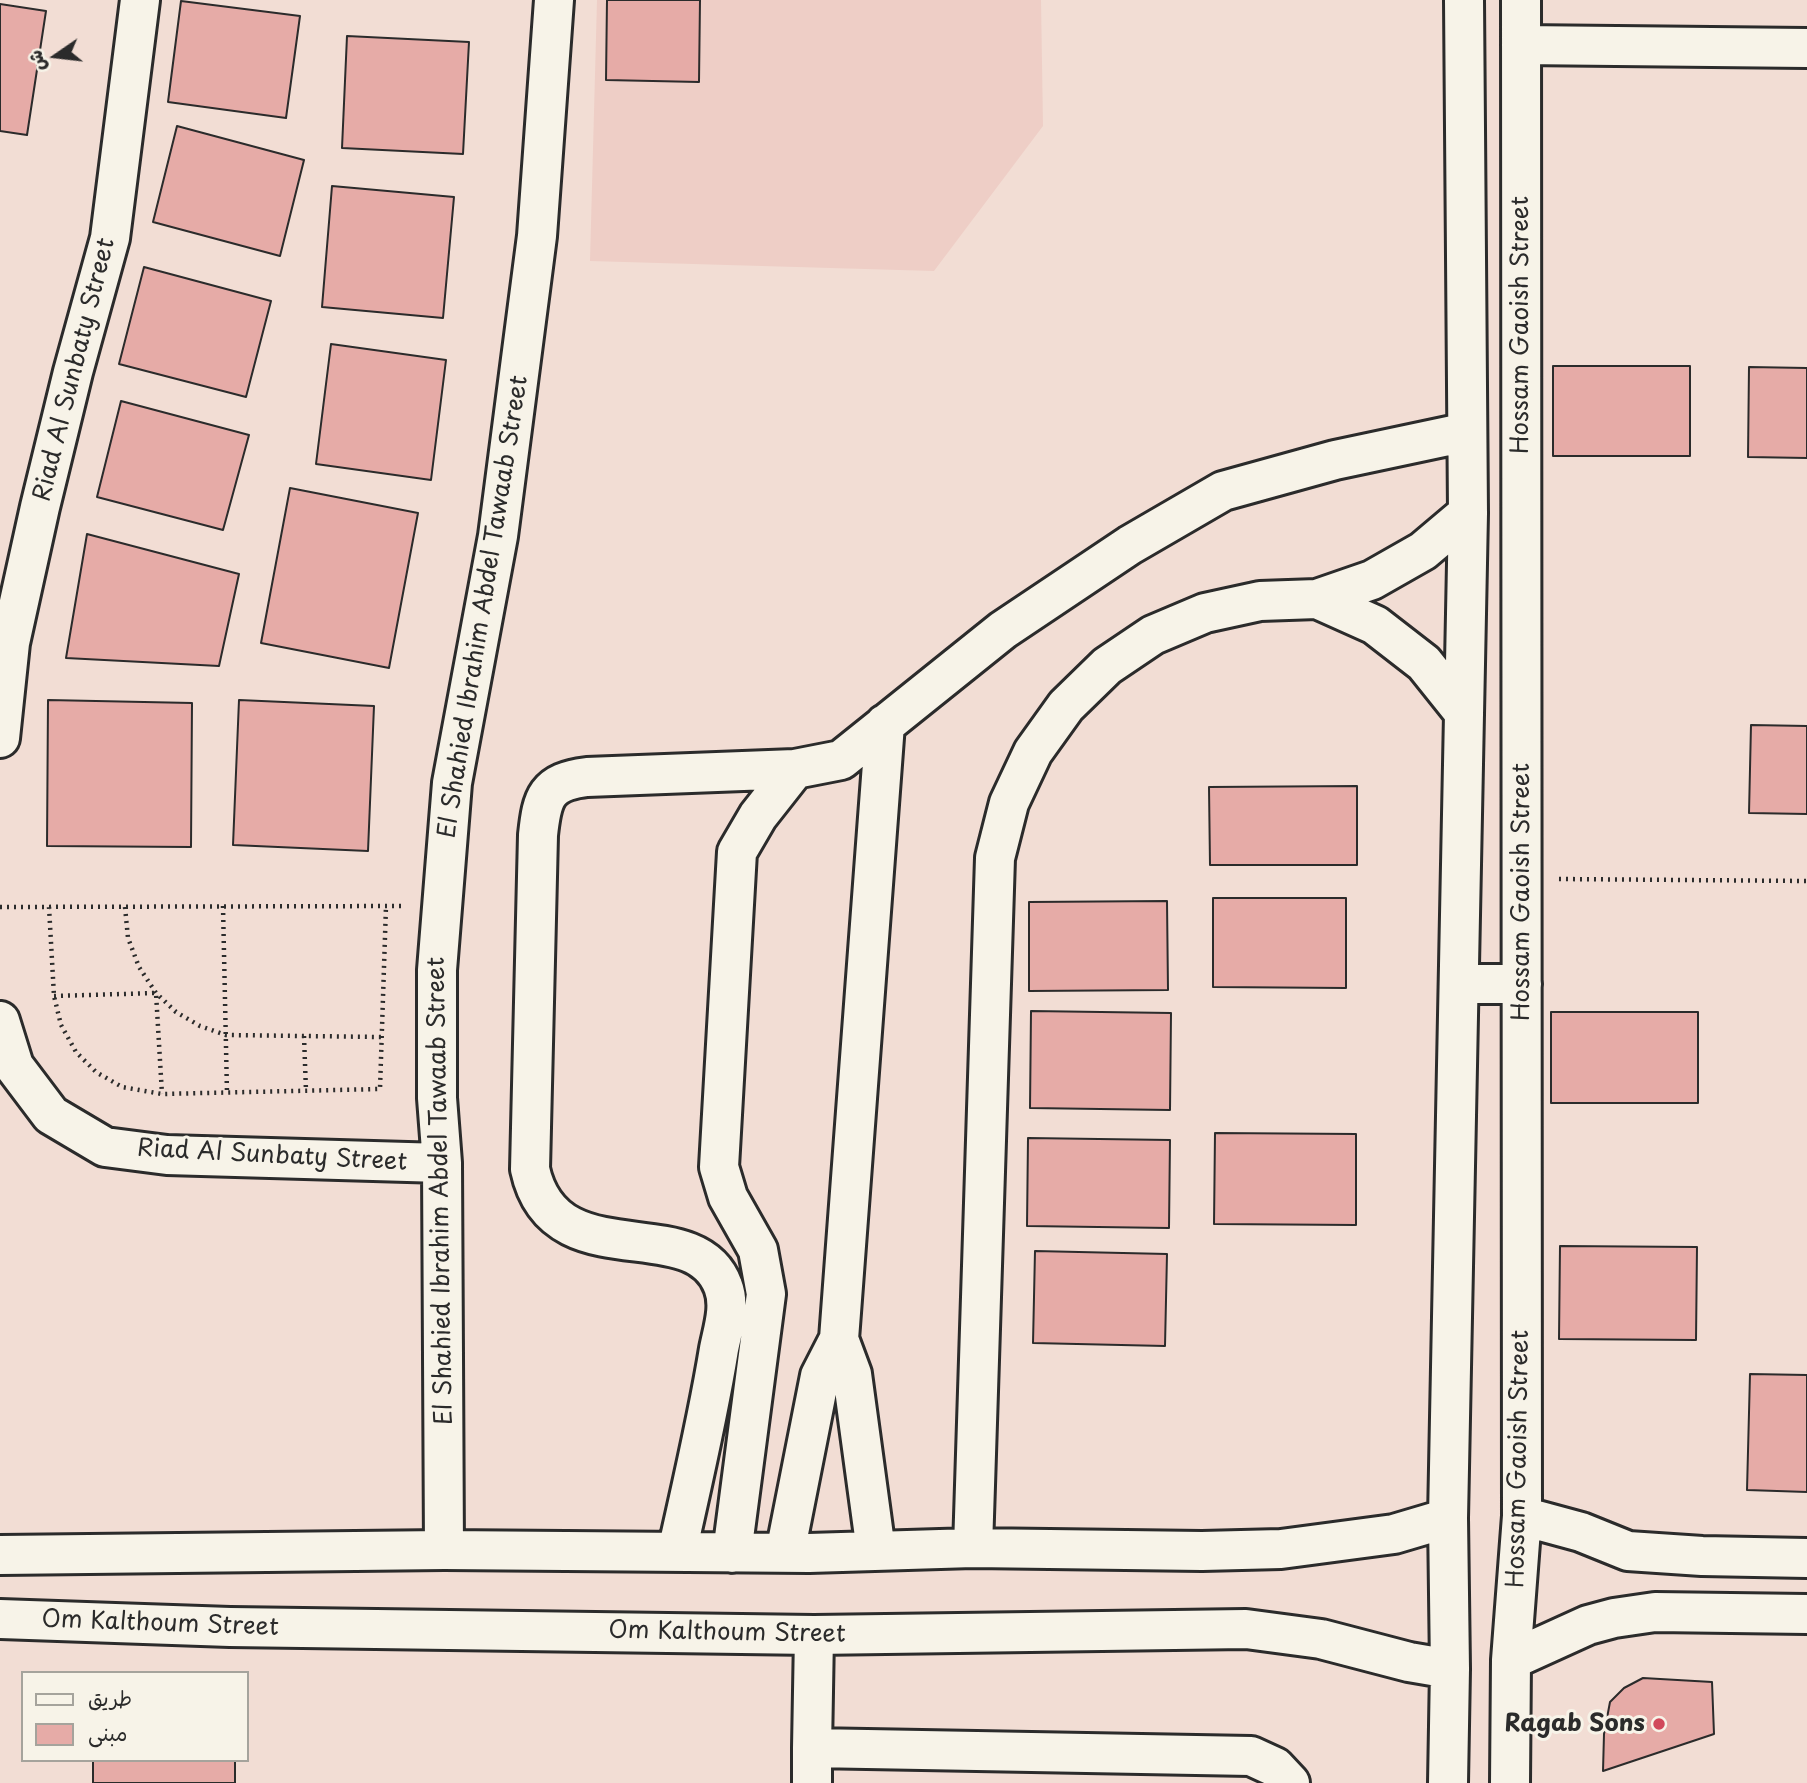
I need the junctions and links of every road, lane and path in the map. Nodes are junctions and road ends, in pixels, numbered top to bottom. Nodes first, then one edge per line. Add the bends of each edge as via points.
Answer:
1 (140, 0) edge
2 (554, 0) edge
3 (1464, 0) edge
4 (1521, 0) edge
5 (1521, 46) junction
6 (1807, 48) edge
7 (1467, 432) junction
8 (1468, 513) junction
9 (1317, 599) junction
10 (1464, 713) junction
11 (885, 724) junction
12 (0, 738) edge
13 (795, 769) junction
14 (1522, 879) junction
15 (1807, 881) edge
16 (223, 906) junction
17 (386, 906) junction
18 (442, 906) junction
19 (0, 907) edge
20 (49, 907) junction
21 (125, 907) junction
22 (1459, 984) junction
23 (1522, 984) junction
24 (156, 993) junction
25 (54, 996) junction
26 (0, 1021) edge
27 (226, 1035) junction
28 (304, 1036) junction
29 (382, 1037) junction
30 (306, 1091) junction
31 (227, 1093) junction
32 (162, 1094) junction
33 (442, 1163) junction
34 (839, 1339) junction
35 (1522, 1516) junction
36 (1448, 1518) junction
37 (973, 1548) junction
38 (444, 1550) junction
39 (876, 1551) junction
40 (677, 1552) junction
41 (732, 1553) junction
42 (785, 1553) junction
43 (0, 1555) edge
44 (1807, 1558) edge
45 (1807, 1614) edge
46 (0, 1619) edge
47 (814, 1635) junction
48 (1511, 1660) junction
49 (1450, 1669) junction
50 (812, 1765) edge
51 (1290, 1783) edge
52 (1448, 1783) edge
53 (1510, 1783) edge

1 - 12 street, Riad Al Sunbaty Street via 110,238 10,643
2 - 18 street, El Shahied Ibrahim Abdel Tawaab Street via 537,236 498,536 452,783
3 - 7 street
4 - 5 street, Hossam Gaoish Street
5 - 6 street
5 - 14 street, Hossam Gaoish Street
7 - 8 street
7 - 11 street via 1335,460 1223,491 1130,545 1003,629
8 - 9 street via 1423,551 1383,575
8 - 10 street
9 - 10 street via 1375,625 1424,663
9 - 37 street via 1260,601 1205,613 1153,635 1107,666 1066,706 1033,752 1009,803 995,858
10 - 22 street
11 - 13 street via 841,760
11 - 34 street
13 - 40 street via 566,779 550,790 541,807 530,1169 534,1187 562,1222 591,1235 689,1251 708,1262 723,1287 726,1316 713,1395
13 - 41 street via 737,852 719,1167 728,1197 758,1250 766,1294
14 - 15 path
14 - 23 street, Hossam Gaoish Street
16 - 17 path
16 - 21 path
16 - 27 path
17 - 18 path
17 - 29 path
18 - 33 street, El Shahied Ibrahim Abdel Tawaab Street via 435,1034
19 - 20 path
20 - 21 path
20 - 25 path
21 - 24 path via 128,938
22 - 23 street
22 - 36 street
23 - 35 street, Hossam Gaoish Street
24 - 25 path
24 - 27 path via 200,1027
24 - 32 path
25 - 32 path via 61,1025 76,1052 96,1072 122,1087
26 - 33 street, Riad Al Sunbaty Street via 13,1066 51,1115 105,1147 167,1155
27 - 28 path
27 - 31 path
28 - 29 path
28 - 30 path
29 - 30 path via 380,1089
30 - 31 path
31 - 32 path
33 - 38 street, El Shahied Ibrahim Abdel Tawaab Street
34 - 39 street via 852,1374
34 - 42 street via 820,1376
35 - 44 street via 1628,1551
35 - 48 street, Hossam Gaoish Street
36 - 37 street via 1394,1534 1281,1549
36 - 49 street
37 - 39 street
38 - 40 street
38 - 43 street
39 - 42 street
40 - 41 street
41 - 42 street
45 - 48 street via 1655,1612 1628,1616 1588,1625
46 - 47 street, Om Kalthoum Street
47 - 49 street, Om Kalthoum Street via 1247,1629 1321,1639
47 - 50 street
48 - 53 street, Hossam Gaoish Street
49 - 52 street
50 - 51 street via 1251,1755 1275,1767

